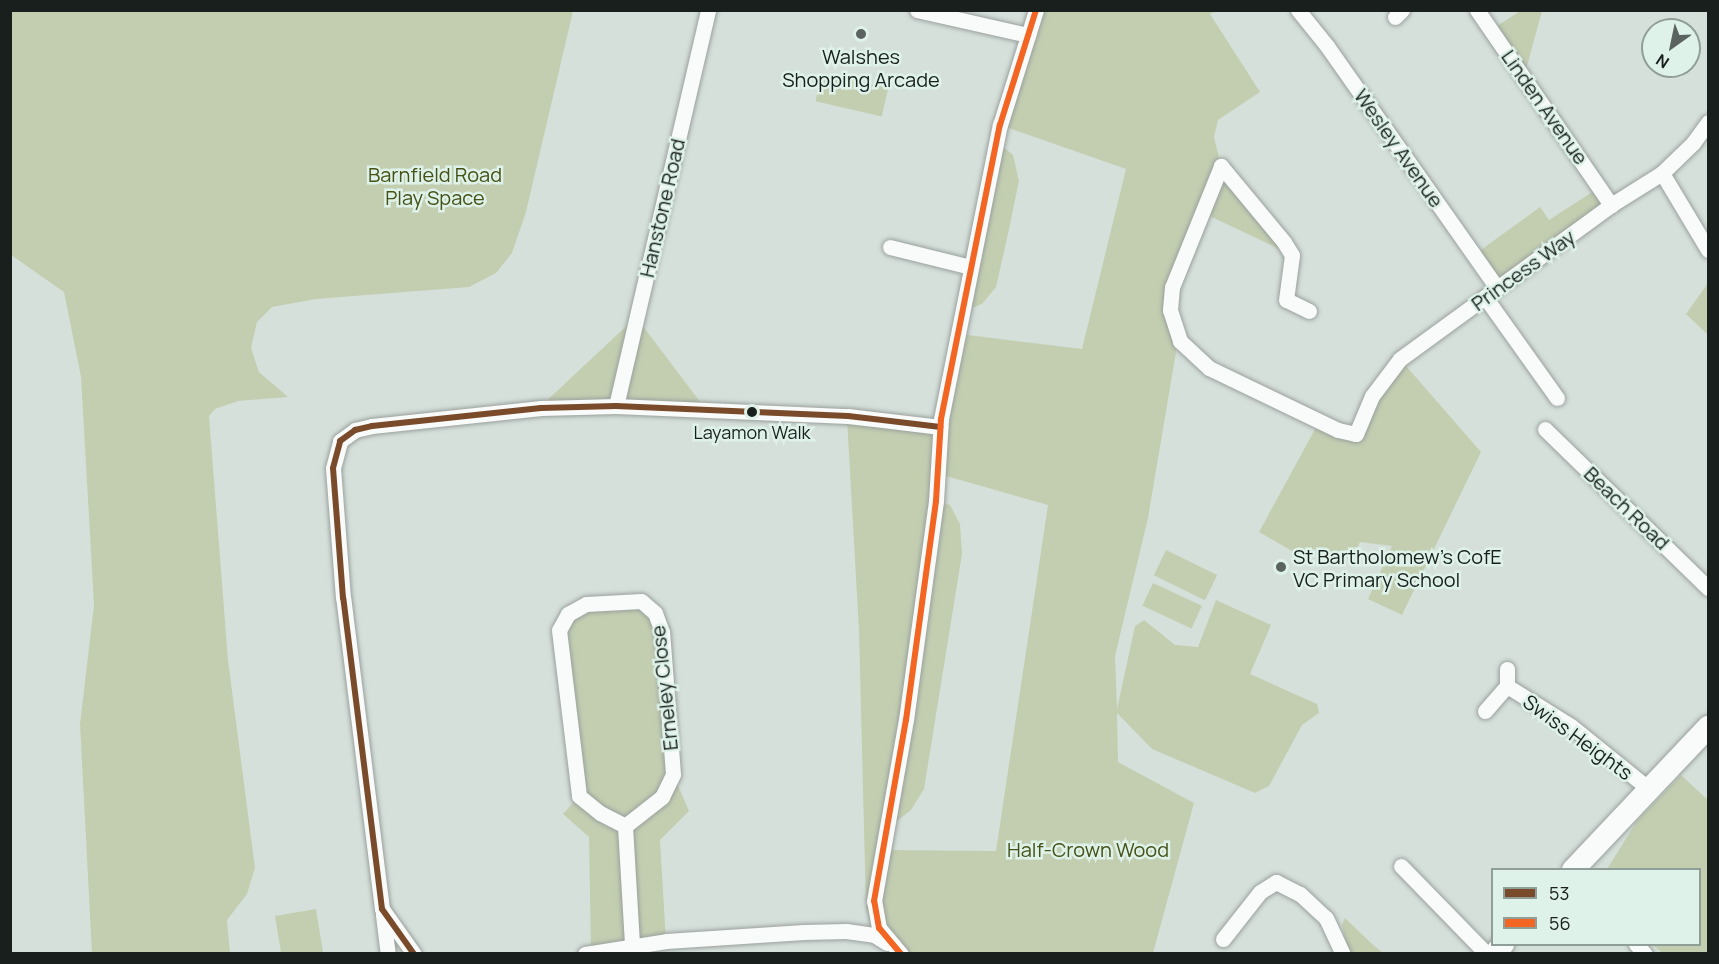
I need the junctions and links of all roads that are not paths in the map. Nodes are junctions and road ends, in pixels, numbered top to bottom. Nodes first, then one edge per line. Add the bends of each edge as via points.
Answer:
1 (708, 10) edge
2 (917, 10) edge
3 (1036, 10) edge
4 (1298, 10) edge
5 (1477, 10) edge
6 (1029, 34) junction
7 (1708, 122) edge
8 (1662, 173) junction
9 (1611, 205) junction
10 (890, 247) dead end
11 (1708, 250) edge
12 (971, 267) junction
13 (1491, 292) junction
14 (1309, 311) dead end
15 (1557, 398) dead end
16 (616, 406) junction
17 (940, 427) junction
18 (1545, 429) dead end
19 (1708, 588) edge
20 (1507, 669) dead end
21 (1507, 686) junction
22 (1485, 711) dead end
23 (1708, 727) edge
24 (1649, 789) junction
25 (625, 826) junction
26 (1401, 866) dead end
27 (1575, 868) edge
28 (382, 909) junction
29 (1223, 939) dead end
30 (632, 945) junction
31 (896, 949) edge
32 (388, 954) edge
33 (414, 954) edge
34 (585, 954) edge
35 (1343, 954) edge
36 (1487, 954) edge

1 - 16 street, Hanstone Road
2 - 6 street
3 - 6 street
4 - 13 street, Wesley Avenue via 1327,46
5 - 9 street, Linden Avenue
6 - 12 street via 1000,125
7 - 8 street, Princess Way
8 - 9 street, Princess Way
8 - 11 street
9 - 13 street, Princess Way
10 - 12 street
12 - 17 street
13 - 14 street, Princess Way via 1401,359 1372,396 1356,434 1338,430 1209,368 1180,341 1170,310 1172,287 1221,166 1292,255 1286,300
13 - 15 street, Wesley Avenue
16 - 17 street via 848,416
16 - 28 street via 540,408 372,426 355,430 337,448 333,468 343,598
17 - 31 street via 936,501 906,720 874,901 879,928
18 - 19 street, Beach Road
20 - 21 street, Swiss Heights
21 - 22 street, Swiss Heights
21 - 24 street, Swiss Heights via 1570,726
23 - 24 main road
24 - 27 main road
25 - 25 street, Erneley Close via 579,796 559,630 568,614 586,604 641,601 655,614 662,632 673,774 662,797
25 - 30 street
26 - 36 street
28 - 32 street
28 - 33 street
29 - 35 street via 1260,892 1276,882 1300,894 1326,918
30 - 31 street via 846,930 874,935
30 - 34 street

